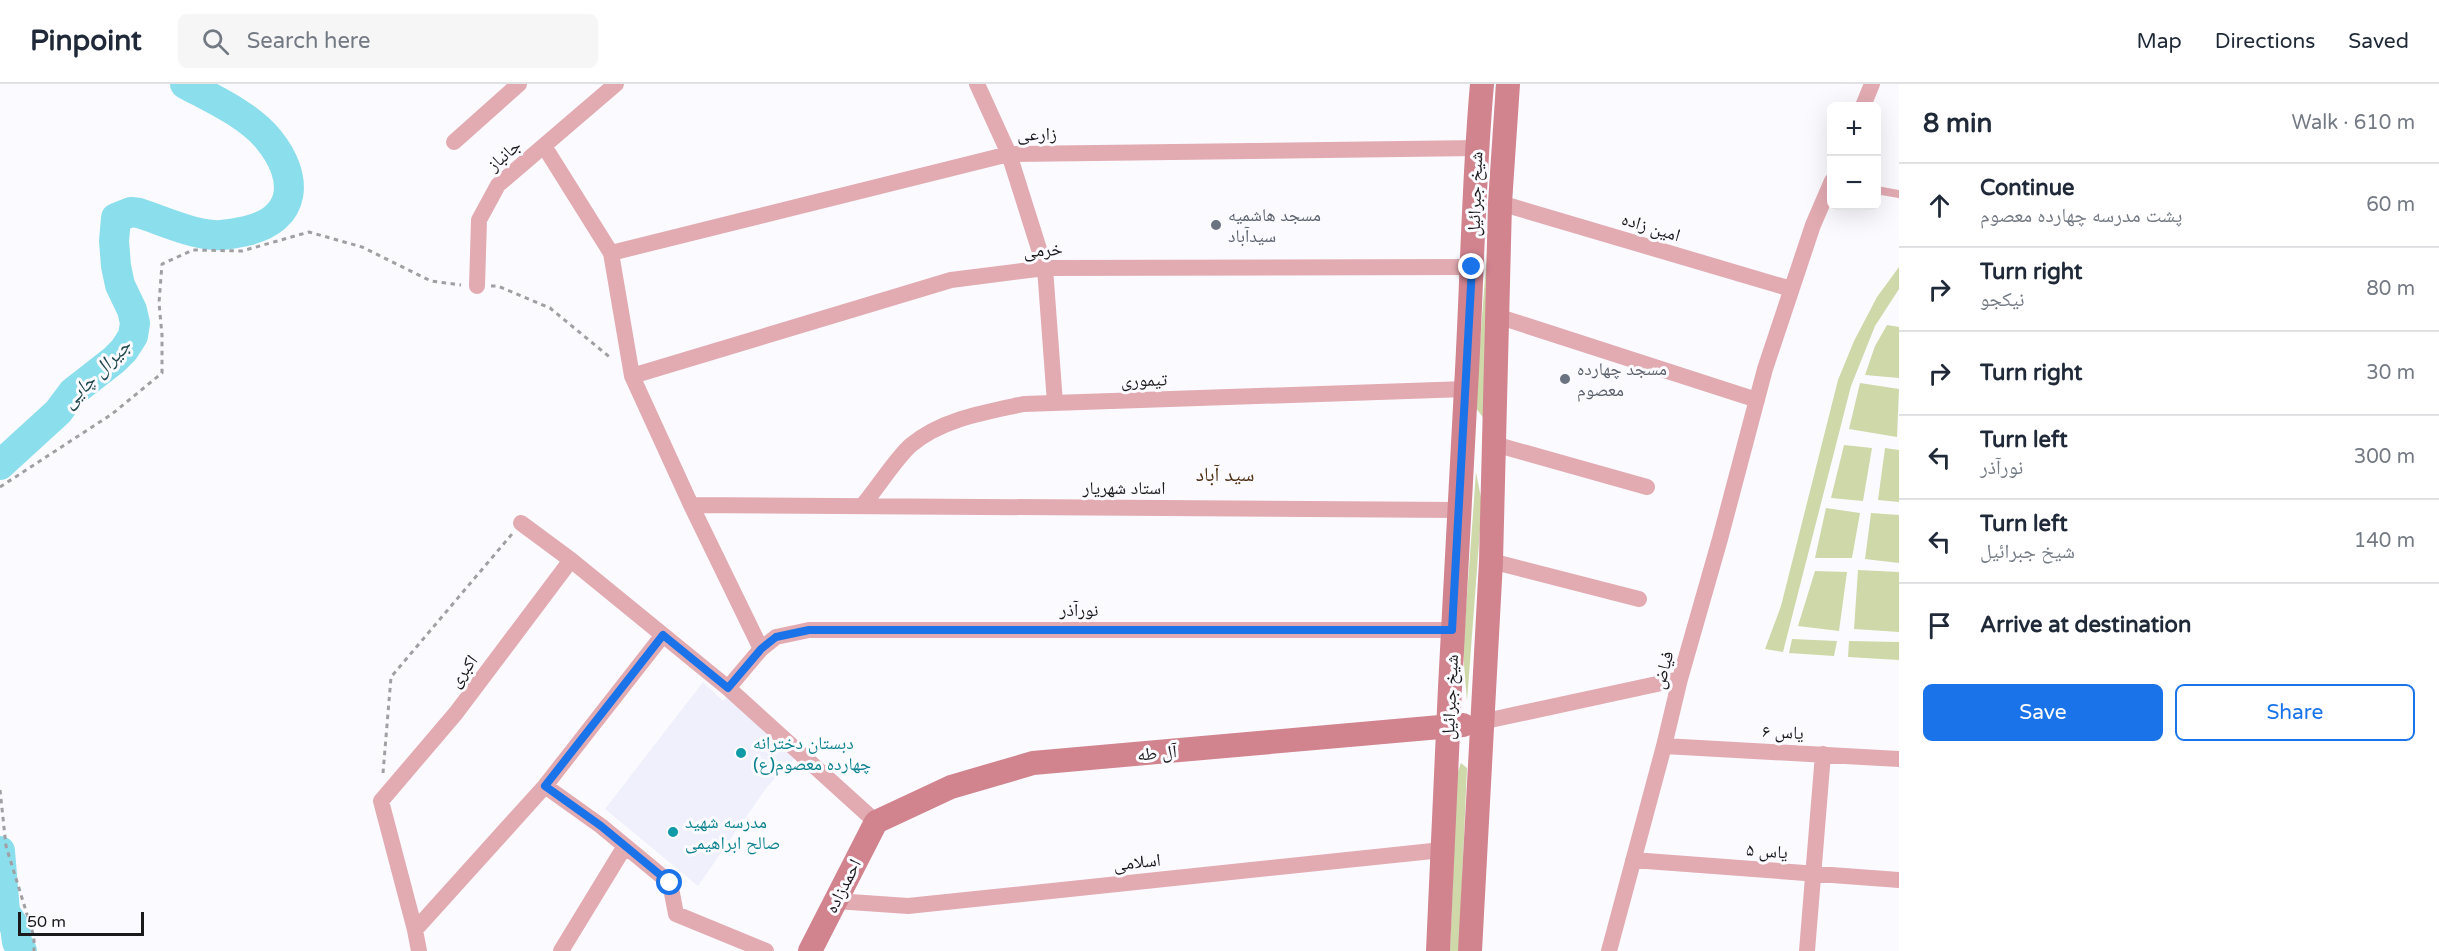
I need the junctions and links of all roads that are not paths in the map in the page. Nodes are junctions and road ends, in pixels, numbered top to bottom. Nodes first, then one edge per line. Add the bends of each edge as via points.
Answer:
1 (519, 84) edge
2 (616, 84) edge
3 (977, 84) edge
4 (1482, 84) edge
5 (1508, 84) edge
6 (1872, 84) edge
7 (1865, 102) edge
8 (454, 142) dead end
9 (544, 146) junction
10 (1477, 148) junction
11 (1009, 154) junction
12 (1827, 191) edge
13 (1881, 191) edge
14 (1899, 194) edge
15 (1500, 202) junction
16 (611, 253) junction
17 (1472, 267) junction
18 (1045, 268) junction
19 (477, 286) road end
20 (1791, 289) junction
21 (1497, 316) junction
22 (632, 376) junction
23 (1466, 389) junction
24 (1757, 400) junction
25 (1055, 403) junction
26 (1494, 444) junction
27 (1462, 445) junction
28 (1647, 487) dead end
29 (691, 505) junction
30 (862, 506) junction
31 (1458, 510) junction
32 (521, 523) road end
33 (571, 560) junction
34 (1491, 561) junction
35 (1639, 598) dead end
36 (1452, 630) junction
37 (663, 635) junction
38 (761, 649) junction
39 (1680, 679) junction
40 (728, 688) junction
41 (1480, 722) junction
42 (1448, 728) junction
43 (1664, 746) junction
44 (1823, 754) junction
45 (1899, 759) edge
46 (545, 786) junction
47 (876, 822) junction
48 (626, 846) junction
49 (1442, 850) junction
50 (1633, 861) junction
51 (1814, 874) junction
52 (1899, 880) edge
53 (836, 901) junction
54 (416, 930) junction
55 (419, 951) edge
56 (561, 951) edge
57 (766, 951) edge
58 (810, 951) edge
59 (1438, 951) edge
60 (1470, 951) edge
61 (1609, 951) edge
62 (1807, 951) edge

1 - 8 street
2 - 9 street, جانباز
3 - 11 street
4 - 10 street, شیخ جبرائیل
5 - 15 street, شیخ جبرائیل
6 - 7 street
9 - 16 street
9 - 19 street, جانباز via 498,185 479,220
10 - 11 street, زارعی
10 - 17 street, شیخ جبرائیل
11 - 16 street, زارعی
11 - 18 street
12 - 20 street, فیاض
13 - 14 lane
15 - 20 street, امین زاده
15 - 21 street, شیخ جبرائیل
16 - 22 street
17 - 18 street, خرمی
17 - 23 street, شیخ جبرائیل
18 - 22 street, خرمی via 951,280
18 - 25 street
20 - 24 street, فیاض
21 - 24 street
21 - 26 street, شیخ جبرائیل
22 - 29 street
23 - 25 street, تیموری
23 - 27 street, شیخ جبرائیل
24 - 39 street, فیاض
25 - 30 street, تیموری via 1023,404 969,416 930,433 911,445
26 - 27 street
26 - 28 street
26 - 34 street, شیخ جبرائیل
27 - 31 street, شیخ جبرائیل
29 - 30 street, استاد شهریار
29 - 38 street
30 - 31 street, استاد شهریار
31 - 36 street, شیخ جبرائیل
32 - 33 street
33 - 37 street
33 - 54 street, اکبری via 456,712 381,801
34 - 35 street
34 - 41 street, شیخ جبرائیل
36 - 38 street, نورآذر via 809,630 776,637
36 - 42 street, شیخ جبرائیل
37 - 40 street
37 - 46 street
38 - 40 street, نورآذر
39 - 41 street
39 - 43 street, فیاض
40 - 47 street
41 - 42 street, آل طه
41 - 60 street, شیخ جبرائیل
42 - 47 street, آل طه via 1033,764 951,786
42 - 49 street, شیخ جبرائیل
43 - 44 street, یاس ۶
43 - 50 street, فیاض
44 - 45 street, یاس ۶
44 - 51 street
46 - 48 street
46 - 54 street
47 - 53 street, احمدزاده
48 - 56 street
48 - 57 street via 670,883 676,914
49 - 53 street, اسلامی via 908,906
49 - 59 street, شیخ جبرائیل
50 - 51 street, یاس ۵
50 - 61 street, فیاض
51 - 52 street, یاس ۵
51 - 62 street
53 - 58 street, احمدزاده
54 - 55 street

